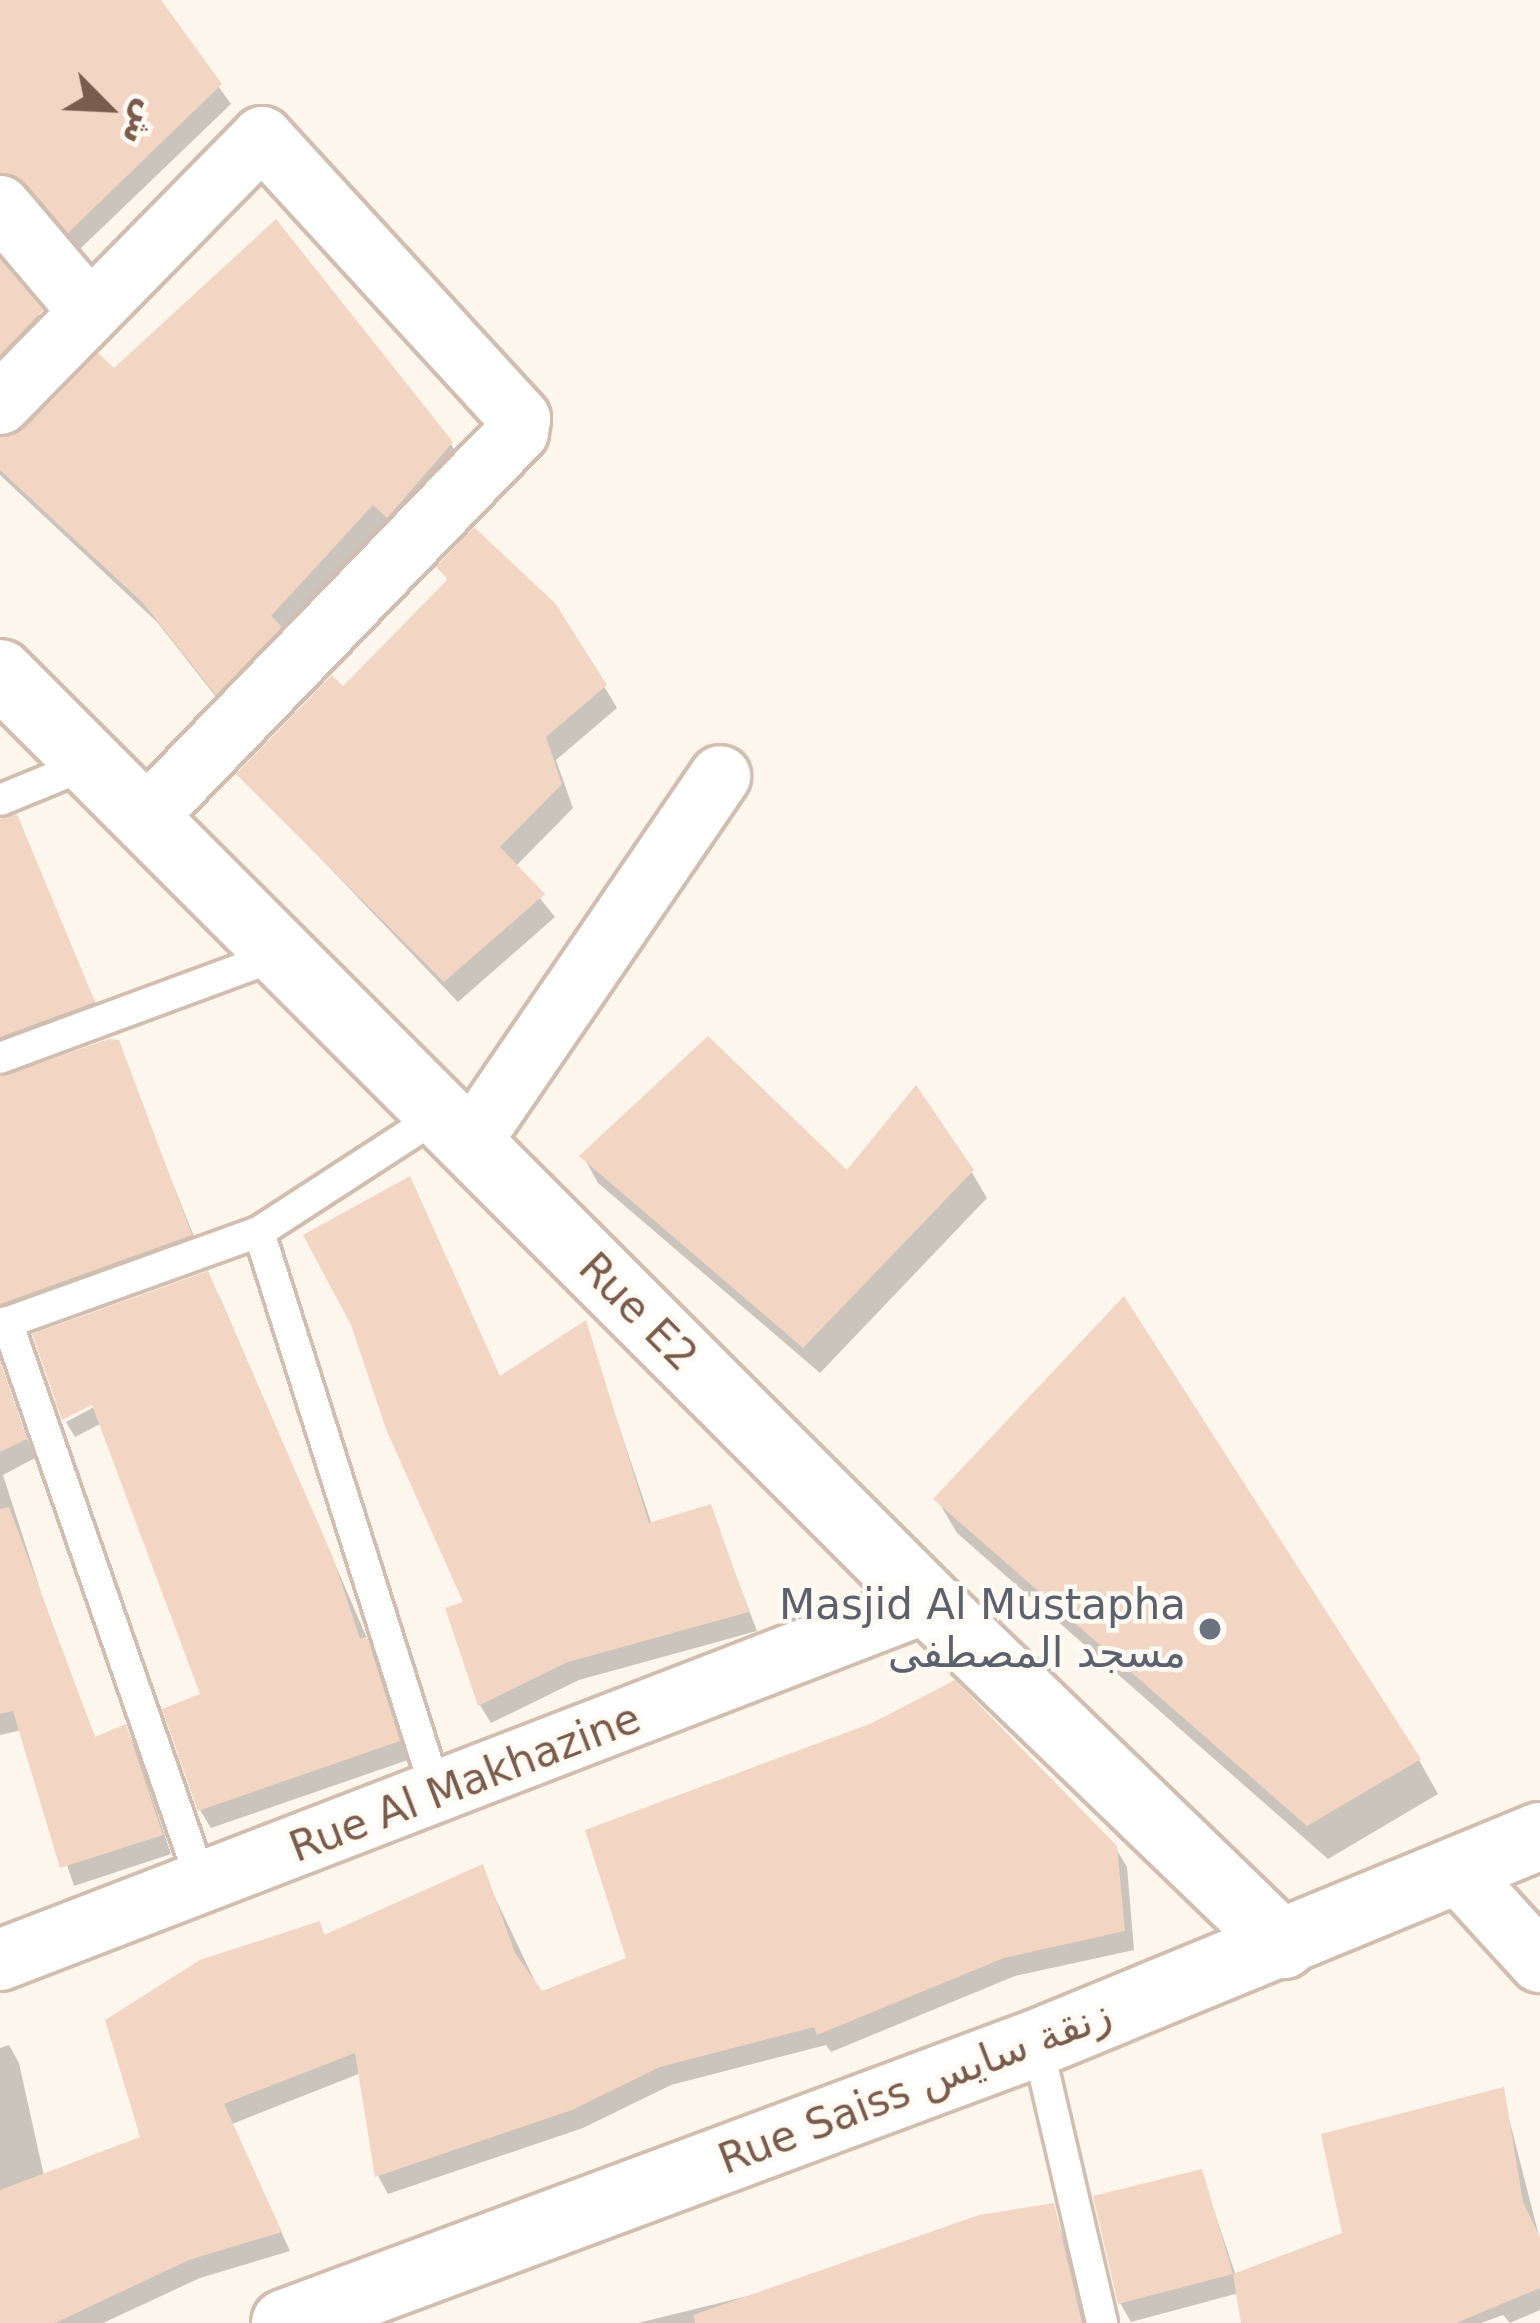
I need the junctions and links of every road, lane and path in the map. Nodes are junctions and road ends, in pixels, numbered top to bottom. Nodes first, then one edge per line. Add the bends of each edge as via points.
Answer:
1 (0, 206) edge
2 (90, 313) junction
3 (0, 404) edge
4 (0, 674) edge
5 (90, 763) junction
6 (720, 776) dead end
7 (0, 800) edge
8 (145, 818) junction
9 (281, 953) junction
10 (0, 1058) edge
11 (455, 1129) junction
12 (260, 1232) junction
13 (3, 1324) edge
14 (928, 1602) junction
15 (437, 1794) junction
16 (1540, 1836) edge
17 (1455, 1869) junction
18 (203, 1886) junction
19 (1283, 1945) junction
20 (0, 1960) edge
21 (1540, 1962) edge
22 (1036, 2043) junction
23 (369, 2308) edge
24 (285, 2323) edge
25 (1102, 2323) edge

1 - 2 street
2 - 3 street
2 - 8 street via 262,137 521,425
4 - 5 street, Rue E2
5 - 7 lane
5 - 8 street, Rue E2
6 - 11 street
8 - 9 street, Rue E2
9 - 10 lane
9 - 11 street, Rue E2
11 - 12 lane
11 - 14 street, Rue E2
12 - 13 lane
12 - 15 lane
13 - 18 lane
14 - 15 street, Rue Al Makhazine
14 - 19 street, Rue E2
15 - 18 street, Rue Al Makhazine
16 - 17 street, Rue Saiss زنقة سايس
17 - 19 street, Rue Saiss زنقة سايس
17 - 21 street
18 - 20 street, Rue Al Makhazine
19 - 22 street, Rue Saiss زنقة سايس
22 - 23 street, Rue Saiss زنقة سايس
22 - 25 lane
23 - 24 street, Rue Saiss زنقة سايس

